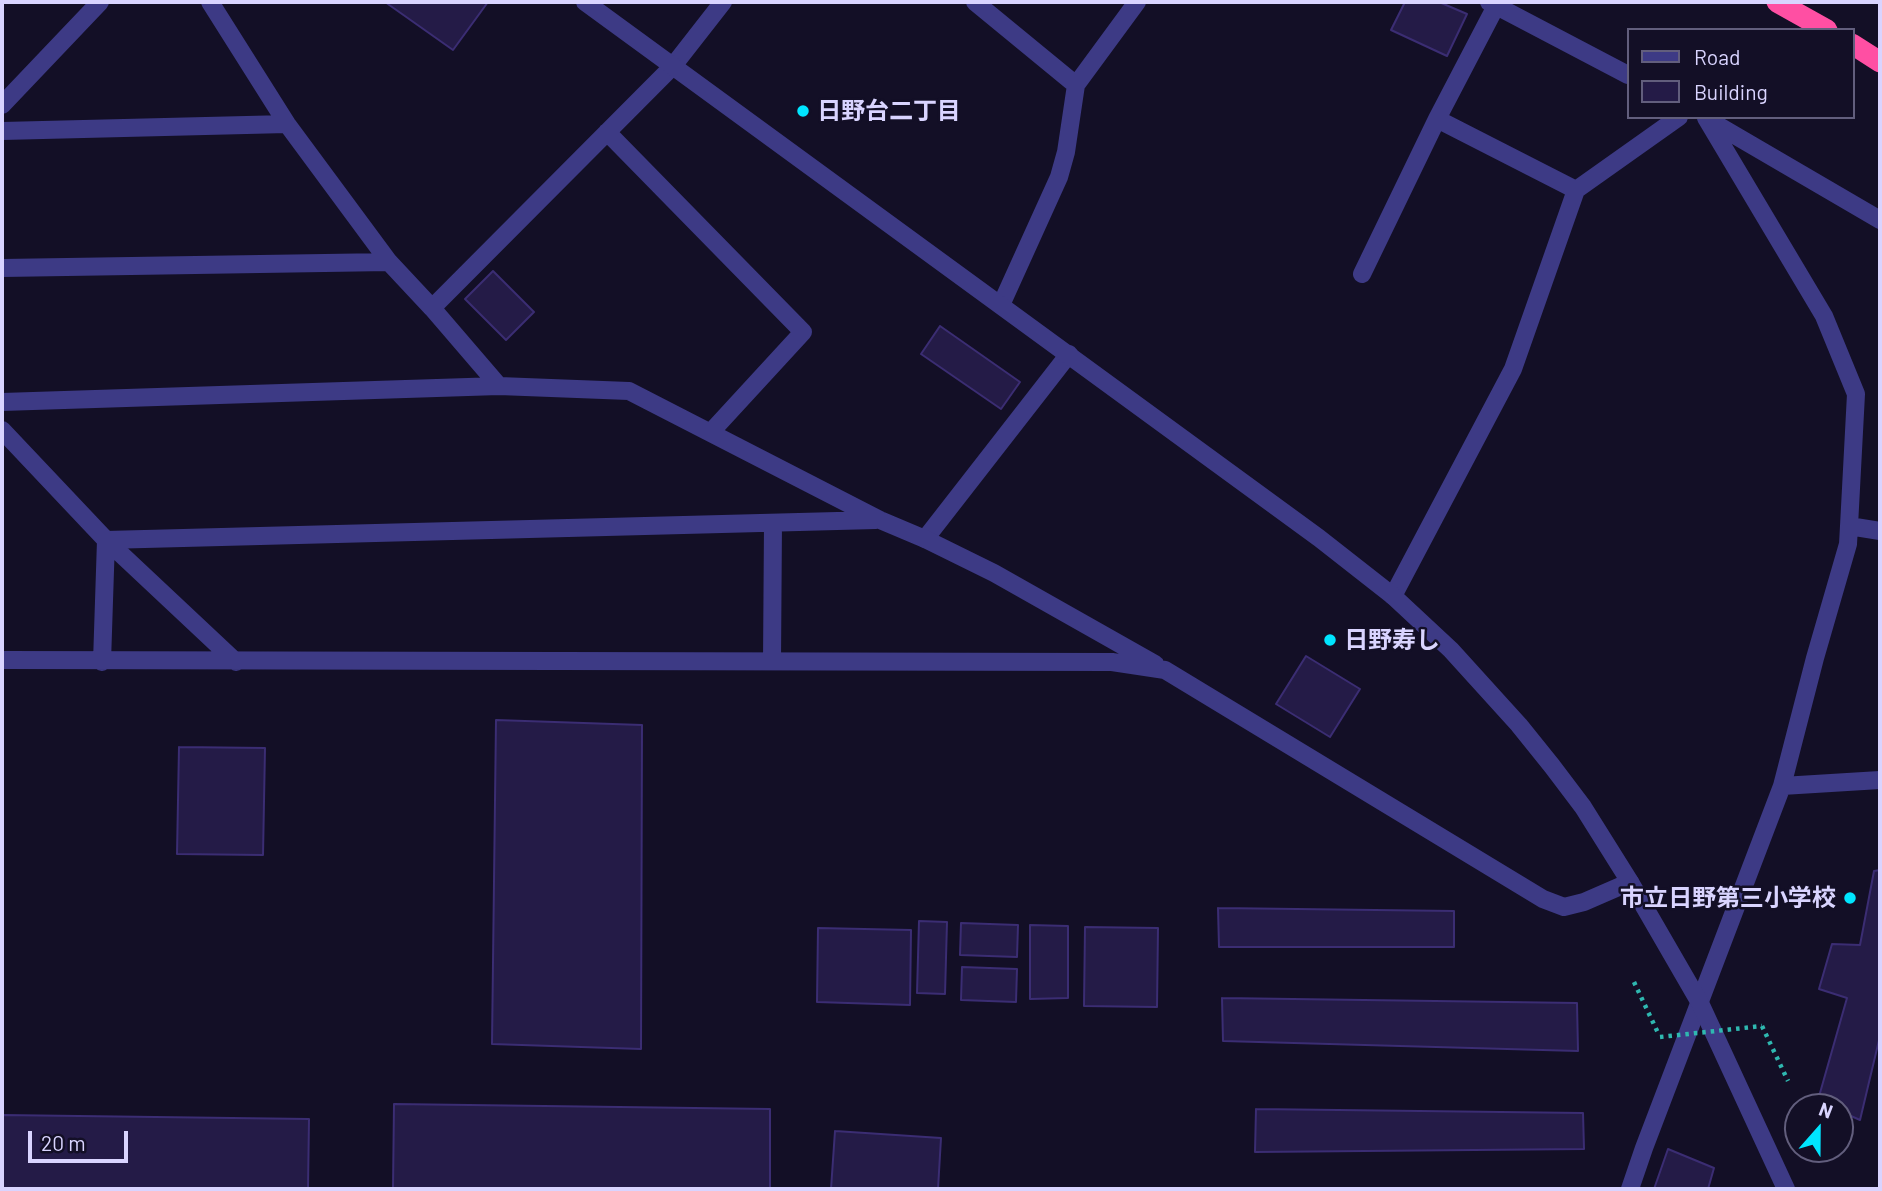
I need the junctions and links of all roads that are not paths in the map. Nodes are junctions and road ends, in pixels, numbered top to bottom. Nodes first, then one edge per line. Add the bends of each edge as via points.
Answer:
1 (100, 2) edge
2 (210, 2) edge
3 (585, 2) edge
4 (723, 2) edge
5 (975, 2) edge
6 (1137, 2) edge
7 (1777, 2) edge
8 (1493, 4) edge
9 (1823, 28) edge
10 (1854, 45) edge
11 (1880, 62) edge
12 (673, 66) junction
13 (1626, 74) edge
14 (1076, 85) junction
15 (2, 105) edge
16 (1676, 119) edge
17 (1706, 119) edge
18 (1707, 119) edge
19 (1437, 120) junction
20 (287, 124) junction
21 (2, 131) edge
22 (607, 132) junction
23 (1576, 190) junction
24 (1880, 220) edge
25 (389, 262) junction
26 (2, 268) edge
27 (1362, 274) dead end
28 (1000, 305) junction
29 (432, 308) junction
30 (1069, 354) junction
31 (499, 386) junction
32 (2, 402) edge
33 (2, 430) edge
34 (710, 432) junction
35 (880, 520) junction
36 (773, 523) junction
37 (1849, 527) junction
38 (1880, 531) edge
39 (925, 539) junction
40 (106, 540) junction
41 (1393, 596) junction
42 (2, 660) edge
43 (772, 661) junction
44 (102, 662) junction
45 (236, 662) junction
46 (1165, 670) junction
47 (1880, 779) edge
48 (1782, 786) junction
49 (1630, 882) junction
50 (1700, 1003) junction
51 (1630, 1189) edge
52 (1786, 1189) edge

1 - 15 street
2 - 20 street
3 - 12 street
4 - 12 street
5 - 14 street
6 - 14 street
7 - 9 highway
8 - 13 street
8 - 19 street
10 - 11 highway
12 - 22 street
12 - 28 street
14 - 28 street via 1059,177
16 - 23 street
17 - 37 street via 1824,316 1856,394
18 - 24 street
19 - 23 street
19 - 27 street
20 - 21 street
20 - 25 street
22 - 29 street
22 - 34 street via 803,332
23 - 41 street via 1513,369
25 - 26 street
25 - 29 street
28 - 30 street
29 - 31 street
30 - 39 street
30 - 41 street
31 - 32 street
31 - 34 street via 629,391
33 - 40 street
34 - 35 street
35 - 36 street
35 - 39 street
36 - 40 street
36 - 43 street
37 - 38 street
37 - 48 street
39 - 46 street
40 - 44 street
40 - 45 street
41 - 49 street via 1451,650 1519,725 1583,807
42 - 44 street
43 - 45 street
43 - 46 street via 1112,662
44 - 45 street
46 - 49 street via 1543,899 1564,906
47 - 48 street
48 - 50 street
49 - 50 street
50 - 51 street
50 - 52 street

